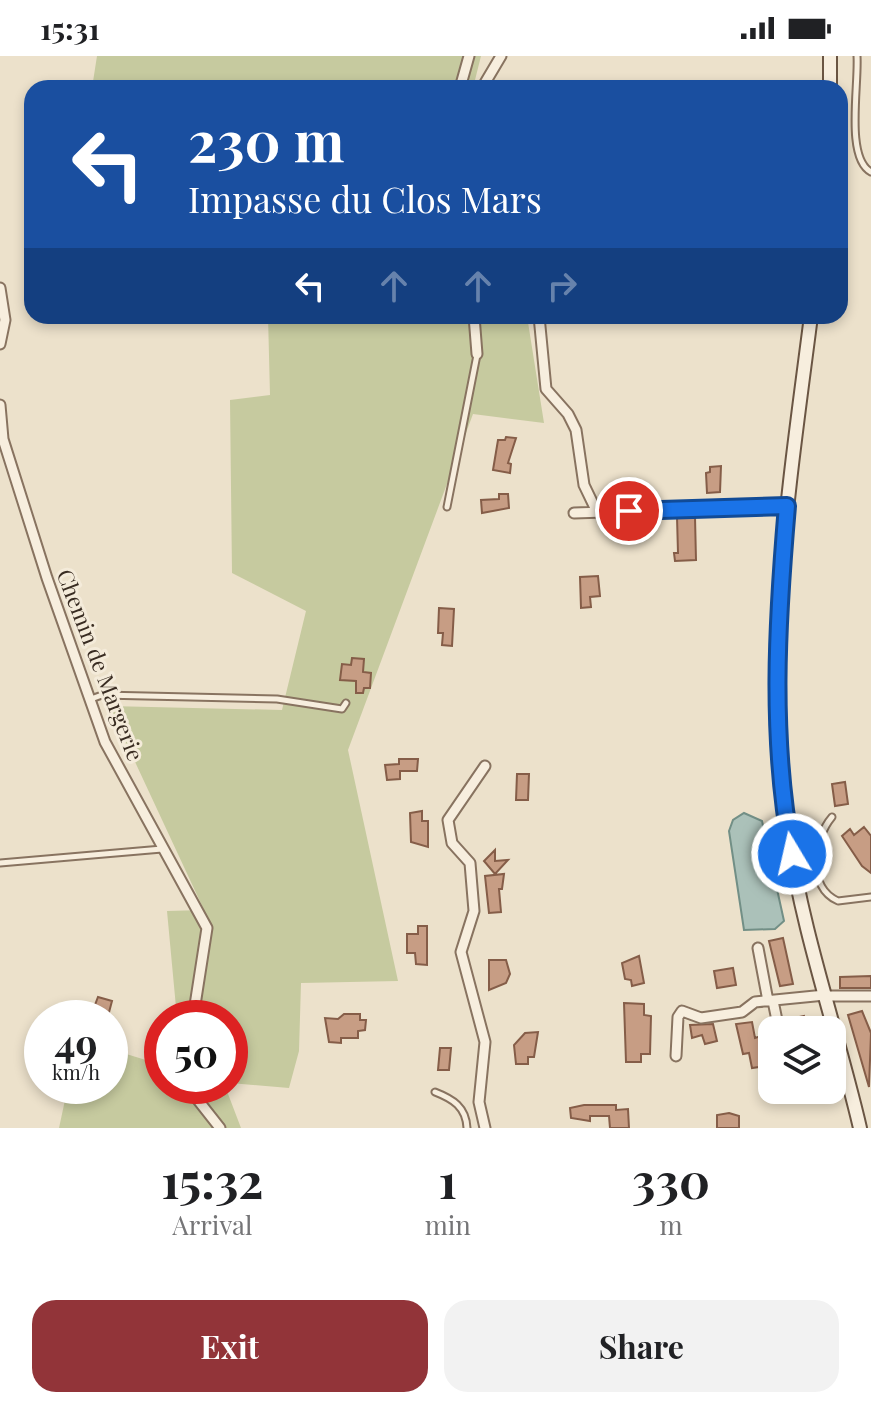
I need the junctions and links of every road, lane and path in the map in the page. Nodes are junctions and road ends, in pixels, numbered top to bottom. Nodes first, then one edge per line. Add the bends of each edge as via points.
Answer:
1 (469, 56) edge
2 (501, 56) edge
3 (830, 56) edge
4 (857, 56) edge
5 (462, 80) edge
6 (487, 80) edge
7 (830, 80) edge
8 (871, 172) edge
9 (0, 288) edge
10 (475, 324) edge
11 (540, 324) edge
12 (810, 324) edge
13 (0, 344) edge
14 (477, 354) joint
15 (0, 405) edge
16 (787, 506) junction
17 (447, 507) dead end
18 (597, 512) junction
19 (574, 513) dead end
20 (91, 699) junction
21 (346, 703) dead end
22 (485, 766) dead end
23 (832, 817) dead end
24 (162, 849) junction
25 (0, 863) edge
26 (871, 897) edge
27 (758, 948) dead end
28 (825, 996) junction
29 (871, 996) edge
30 (196, 1000) edge
31 (771, 1001) junction
32 (775, 1016) edge
33 (676, 1056) dead end
34 (435, 1092) dead end
35 (201, 1104) edge
36 (220, 1128) edge
37 (467, 1128) edge
38 (485, 1128) edge
39 (857, 1128) edge

1 - 5 street
2 - 6 street
3 - 7 main road
4 - 8 lane via 856,150 860,163
9 - 13 street via 5,320
10 - 14 street
11 - 18 street via 546,389 576,430 584,485
12 - 16 main road
14 - 17 lane
15 - 20 street, Chemin de Margerie via 3,439
16 - 18 street
16 - 28 main road via 778,614 779,752 790,847
18 - 19 street
20 - 21 lane via 247,698 342,709
20 - 24 street, Chemin de Margerie via 105,742
22 - 38 street via 448,820 452,843 470,863 474,911 461,952 485,1042 479,1102
23 - 26 lane via 816,849 824,889 838,901
24 - 25 lane
24 - 30 street, Chemin de Margerie via 207,928
27 - 31 street
28 - 29 street
28 - 31 street
28 - 39 main road
31 - 32 street
31 - 33 street via 701,1018 682,1011
34 - 37 lane via 454,1099
35 - 36 street

